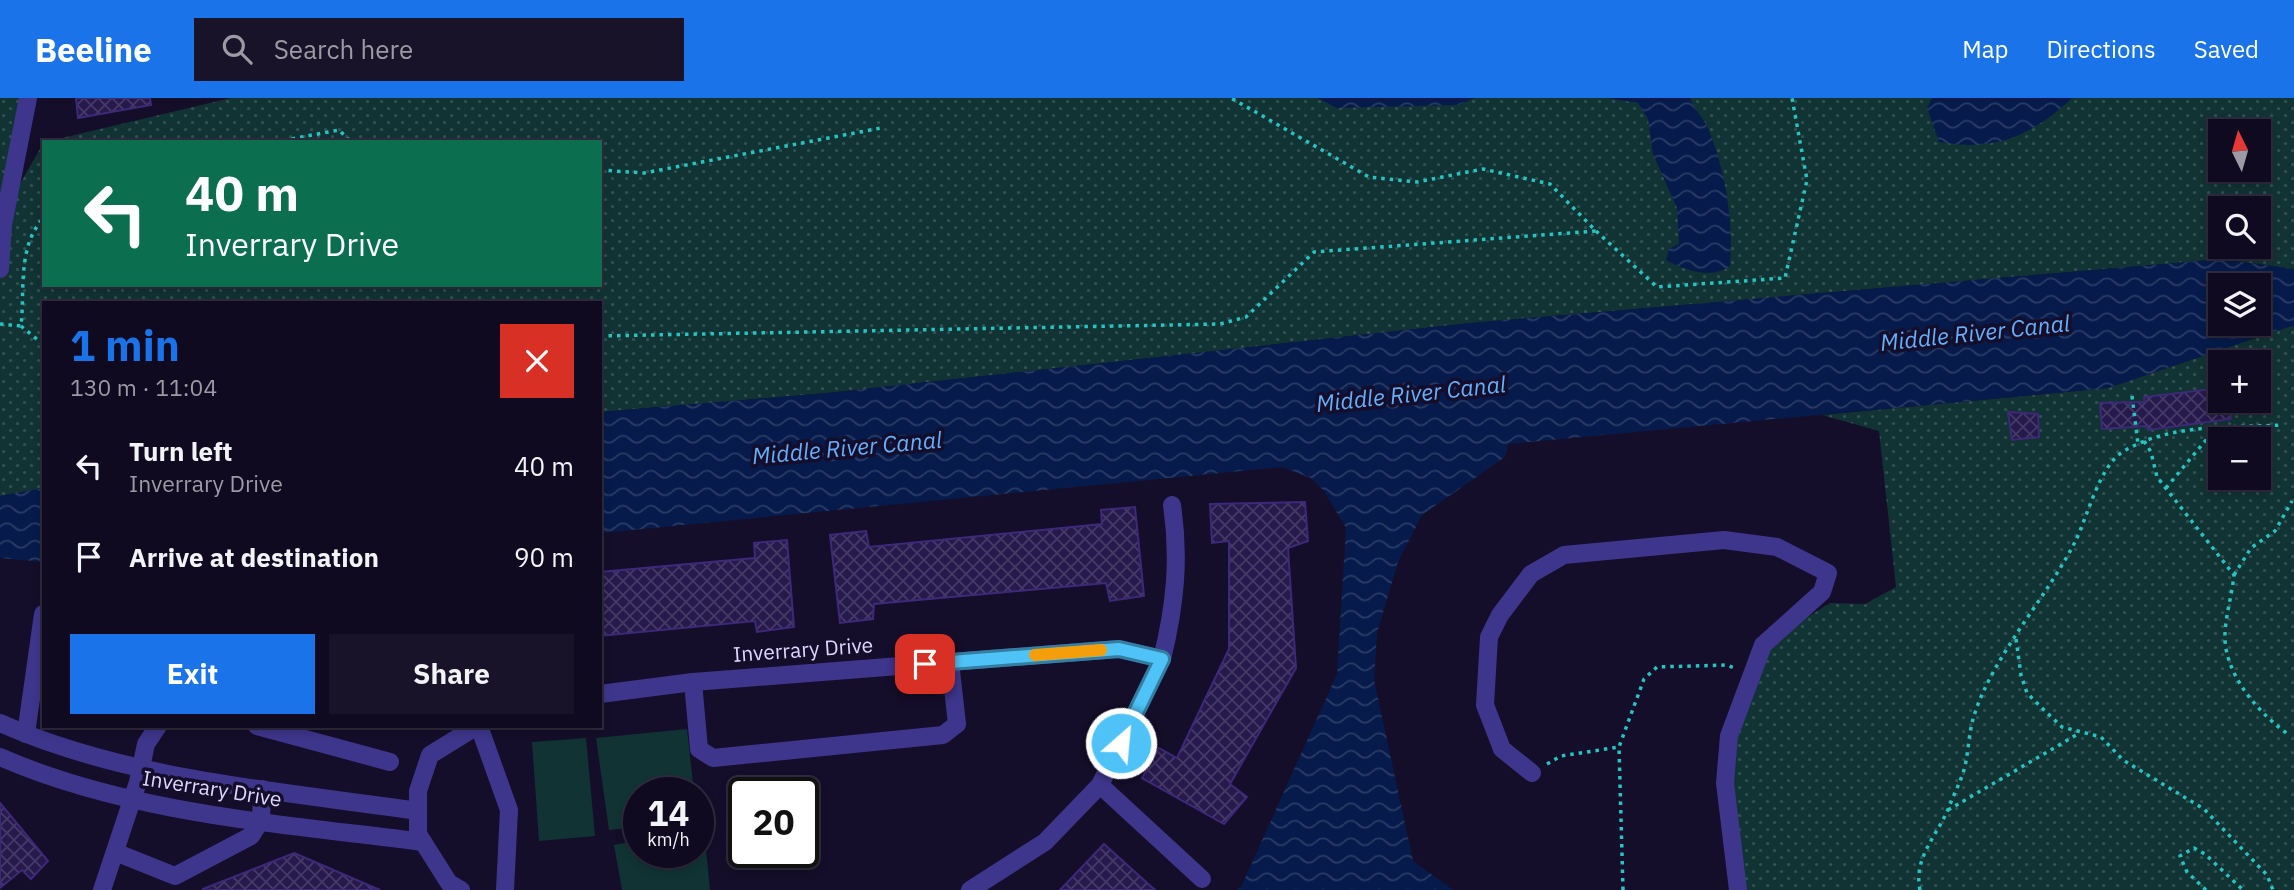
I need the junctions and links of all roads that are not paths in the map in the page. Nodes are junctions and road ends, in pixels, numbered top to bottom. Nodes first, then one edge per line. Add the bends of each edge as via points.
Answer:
1 (27, 98) edge
2 (0, 269) edge
3 (1172, 505) dead end
4 (42, 621) edge
5 (1162, 659) junction
6 (950, 662) junction
7 (693, 682) junction
8 (602, 694) edge
9 (0, 723) edge
10 (157, 728) edge
11 (264, 728) edge
12 (475, 728) edge
13 (479, 728) edge
14 (26, 734) junction
15 (0, 757) edge
16 (390, 762) dead end
17 (1532, 773) road end
18 (140, 775) junction
19 (1100, 785) junction
20 (262, 789) junction
21 (132, 800) junction
22 (418, 810) junction
23 (261, 820) junction
24 (423, 842) junction
25 (115, 852) junction
26 (1202, 879) dead end
27 (102, 890) edge
28 (461, 890) edge
29 (505, 890) edge
30 (970, 890) edge
31 (1738, 890) edge

1 - 2 street via 5,211
3 - 5 street via 1178,543 1177,582
4 - 14 street
5 - 6 street, Inverrary Drive via 1119,649
5 - 19 street
6 - 7 street, Inverrary Drive
6 - 7 street via 957,724 943,735 713,758 699,749
7 - 8 street, Inverrary Drive
9 - 14 street, Inverrary Drive
10 - 18 street, Inverrary Drive via 146,744
11 - 16 street
12 - 22 street via 430,755 418,791
13 - 29 street via 509,810
14 - 18 street, Inverrary Drive
15 - 21 street, Inverrary Drive via 38,774
17 - 31 street via 1502,750 1485,705 1489,637 1531,574 1564,555 1724,540 1777,547 1828,573 1822,592 1763,645 1729,736 1725,783
18 - 20 street, Inverrary Drive
18 - 21 street
19 - 26 street
19 - 30 street via 1045,842
20 - 22 street, Inverrary Drive
20 - 23 street
21 - 23 street, Inverrary Drive
21 - 25 street
22 - 24 street via 418,834
23 - 24 street, Inverrary Drive
23 - 25 street via 251,836 175,876
24 - 28 street via 449,883
25 - 27 street

